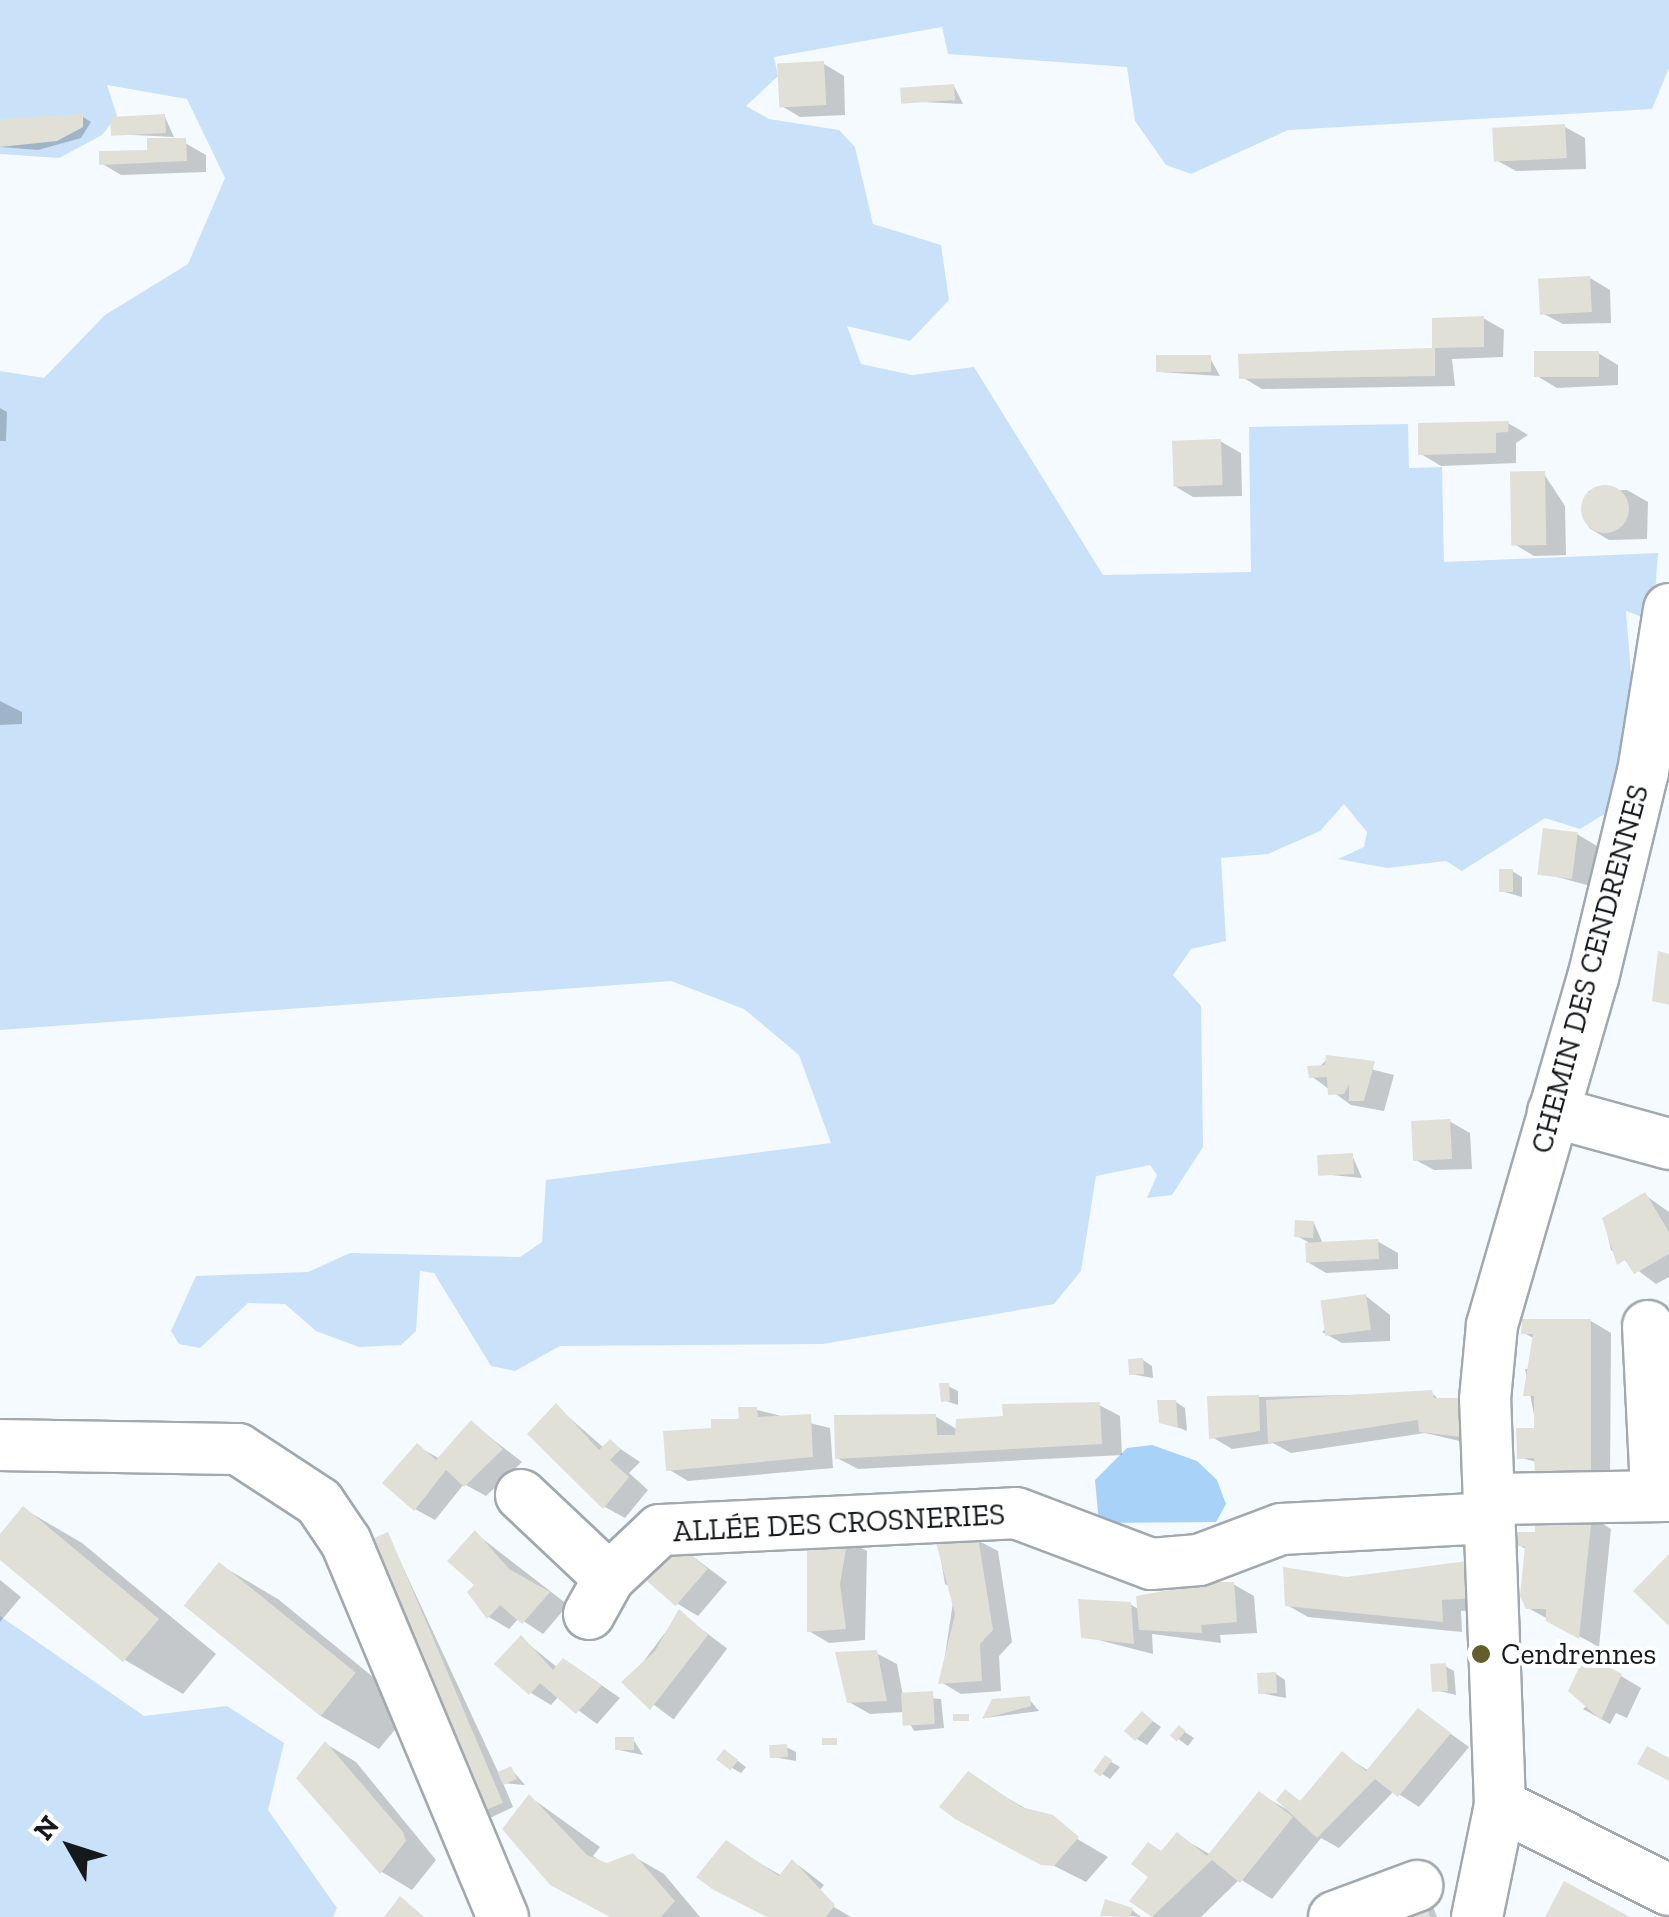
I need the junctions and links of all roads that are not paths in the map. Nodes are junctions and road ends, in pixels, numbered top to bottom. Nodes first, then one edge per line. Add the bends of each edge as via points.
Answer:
1 (1668, 620) edge
2 (1553, 1112) junction
3 (1669, 1144) edge
4 (1648, 1326) dead end
5 (0, 1445) edge
6 (1663, 1493) edge
7 (520, 1494) dead end
8 (1490, 1508) junction
9 (1500, 1804) junction
10 (1417, 1886) dead end
11 (1669, 1890) edge
12 (504, 1917) edge
13 (1334, 1917) edge
14 (1477, 1917) edge

1 - 2 street, CHEMIN DES CENDRENNES via 1643,772
2 - 3 street
2 - 8 street, CHEMIN DES CENDRENNES via 1492,1324
4 - 6 street
5 - 12 street via 238,1450 319,1502 346,1542
6 - 8 street, ALLÉE DES CROSNERIES
7 - 8 street, ALLÉE DES CROSNERIES via 599,1596 660,1530 1016,1513 1150,1564 1199,1560 1282,1529
8 - 9 street, CHEMIN DES CENDRENNES
9 - 11 street
9 - 14 street, CHEMIN DES CENDRENNES
10 - 13 street

